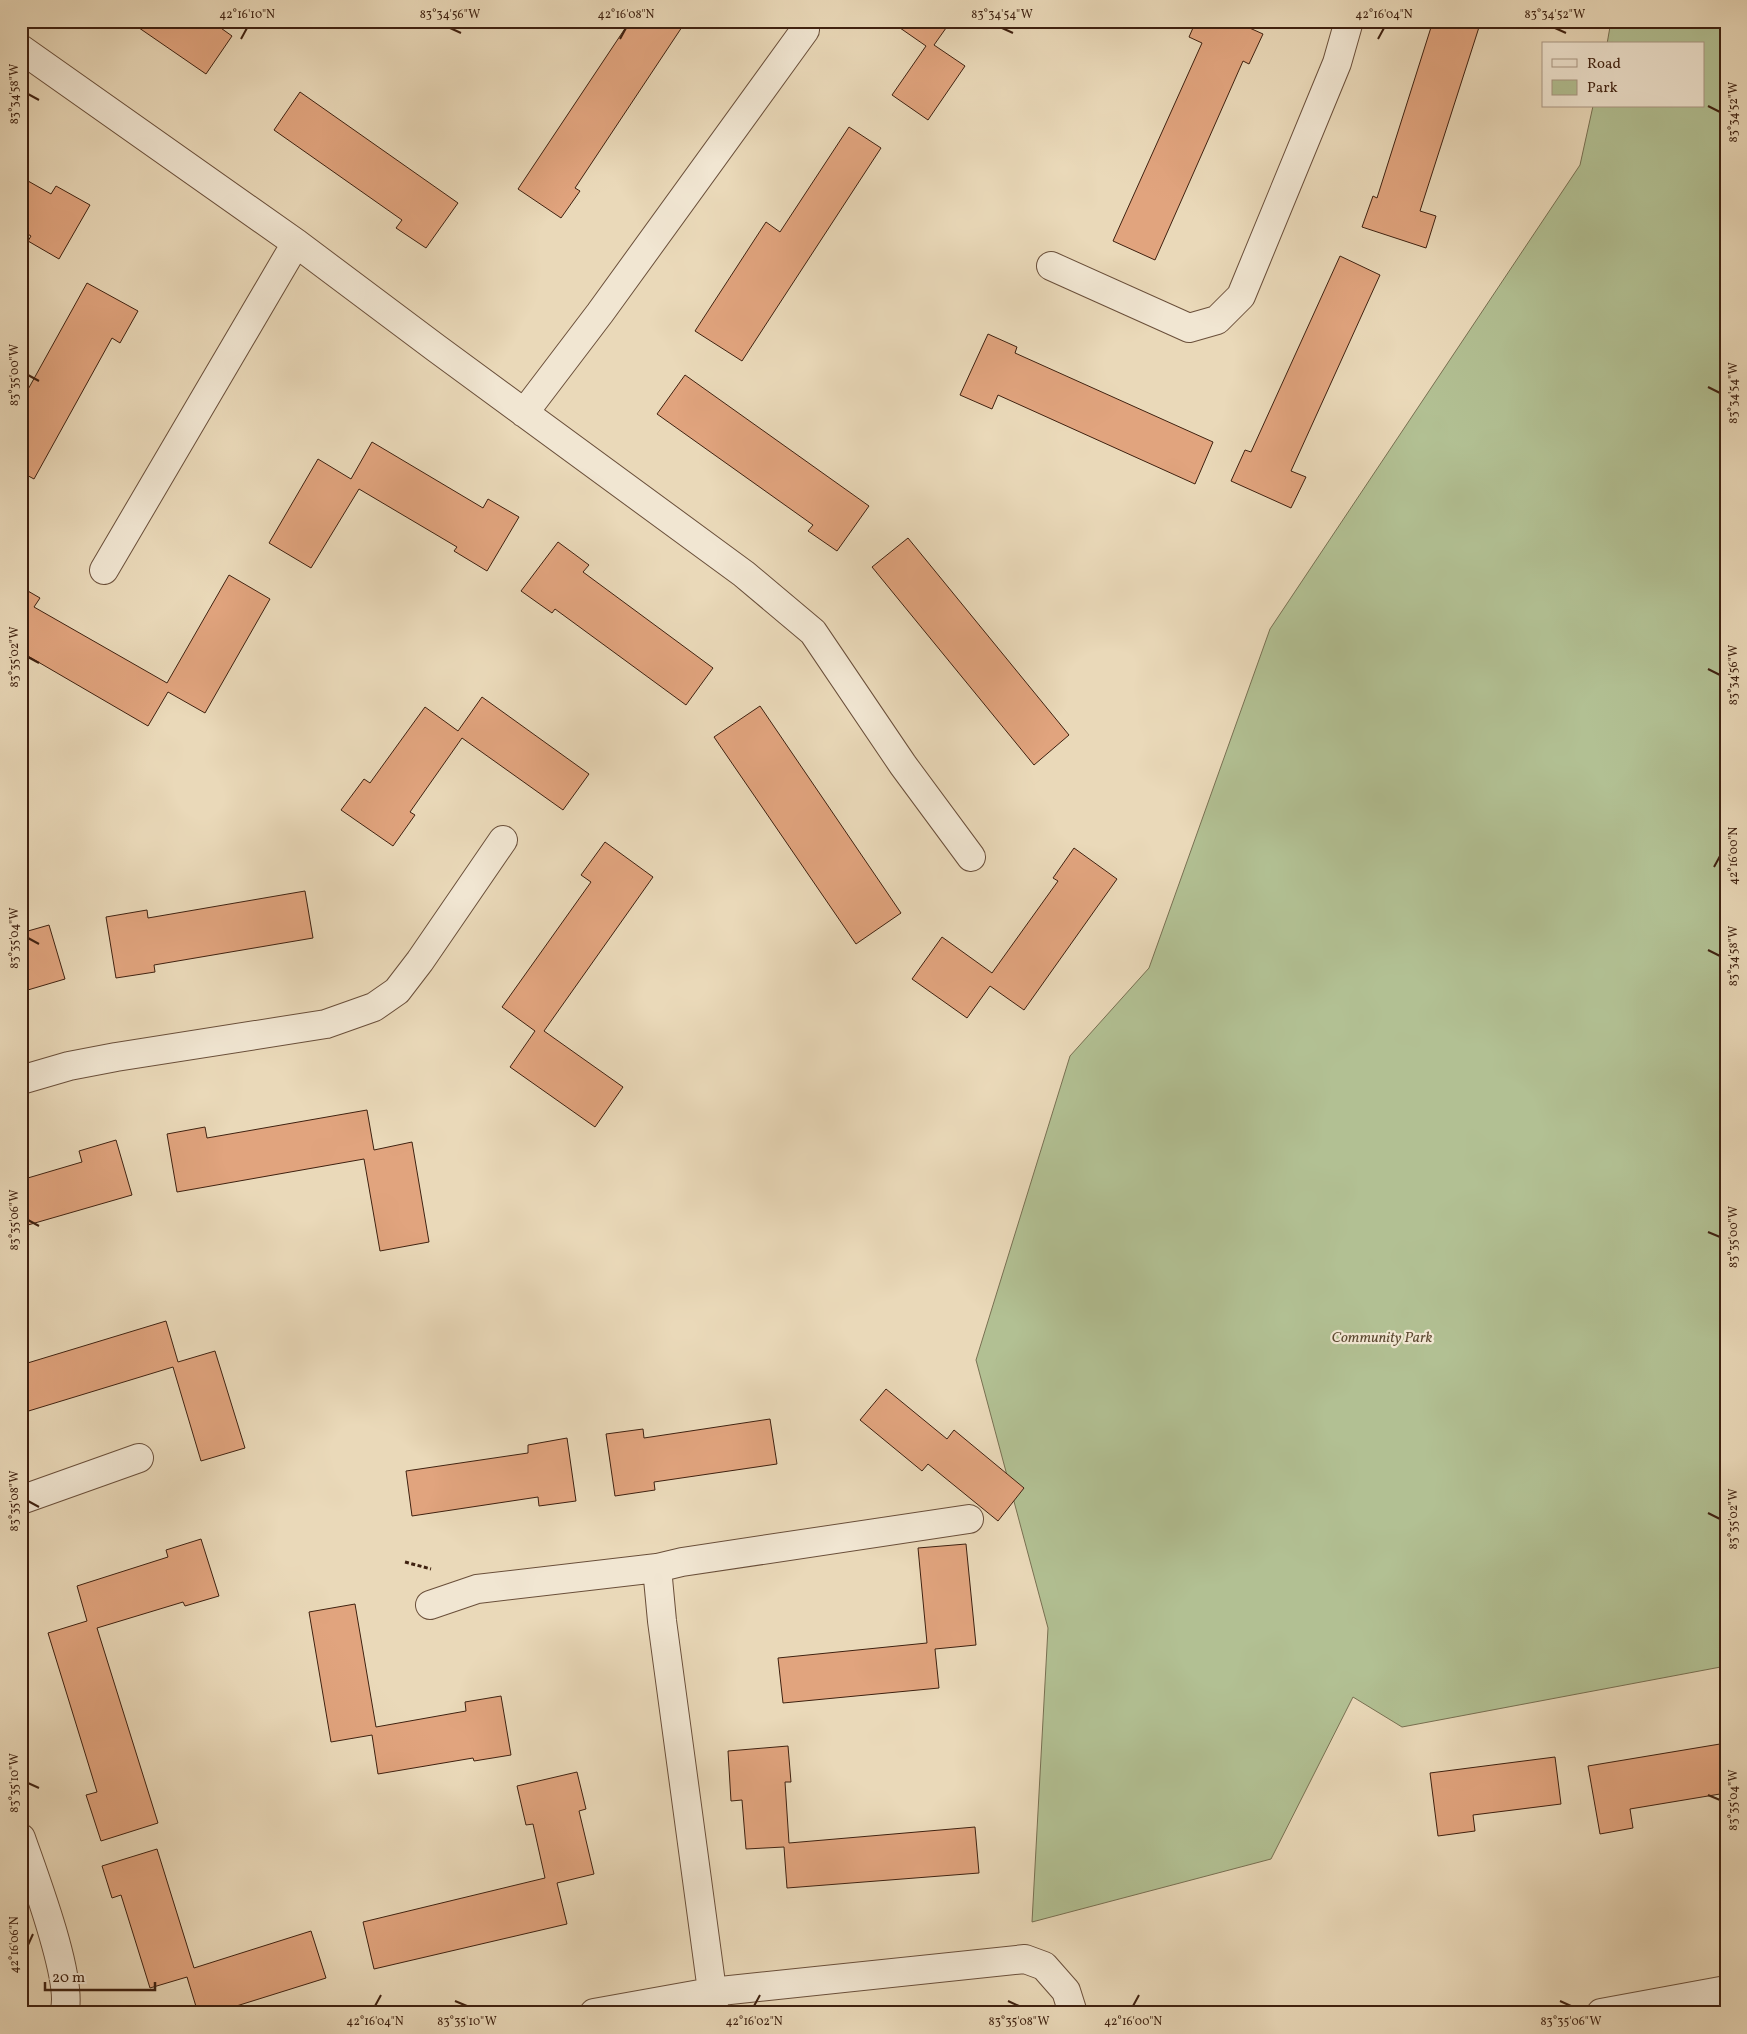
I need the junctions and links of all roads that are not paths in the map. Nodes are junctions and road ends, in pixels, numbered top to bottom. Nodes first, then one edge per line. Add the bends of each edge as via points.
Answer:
1 (1349, 21) edge
2 (805, 30) dead end
3 (21, 48) edge
4 (296, 243) junction
5 (1051, 266) dead end
6 (524, 413) junction
7 (104, 570) dead end
8 (503, 840) dead end
9 (970, 857) dead end
10 (21, 1080) edge
11 (140, 1458) dead end
12 (21, 1500) edge
13 (969, 1519) dead end
14 (657, 1568) junction
15 (430, 1605) dead end
16 (21, 1838) edge
17 (1726, 1990) edge
18 (713, 2002) edge
19 (64, 2013) edge
20 (594, 2013) edge
21 (1074, 2013) edge
22 (1601, 2013) edge

1 - 5 street via 1337,63 1241,296 1217,320 1189,328
2 - 6 street
3 - 4 street
4 - 6 street
4 - 7 street
6 - 9 street via 744,574 813,632 902,765
8 - 10 street via 397,991 374,1007 326,1024 116,1057
11 - 12 street
13 - 14 street
14 - 15 street via 477,1589
14 - 18 street
16 - 19 street via 64,1972 68,2004
17 - 22 street
18 - 20 street
18 - 21 street via 1025,1959 1044,1966 1066,1991

